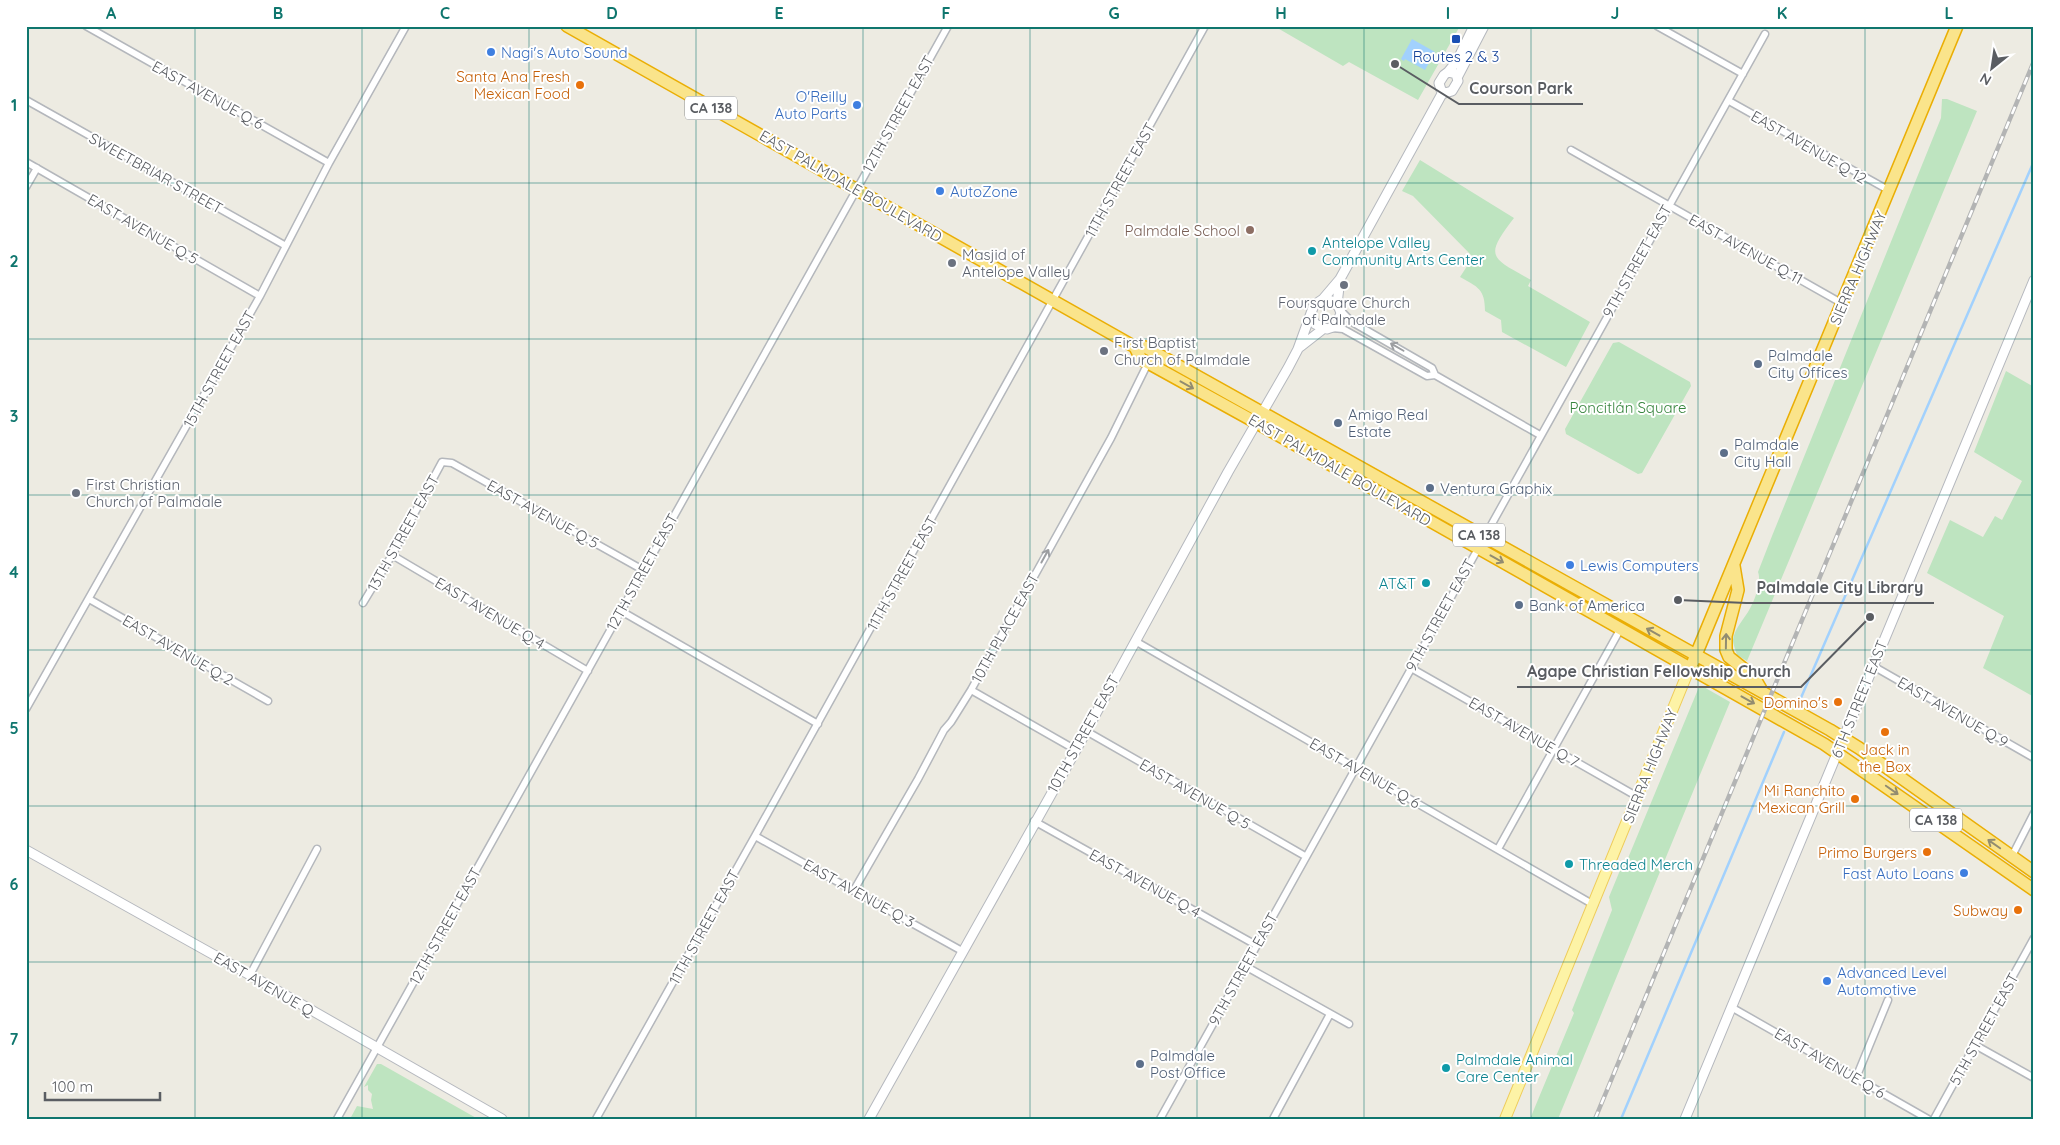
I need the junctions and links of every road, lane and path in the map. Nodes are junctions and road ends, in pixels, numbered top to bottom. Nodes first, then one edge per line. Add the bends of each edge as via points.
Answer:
1 (86, 26) edge
2 (406, 26) edge
3 (567, 26) edge
4 (948, 26) edge
5 (1205, 26) edge
6 (1474, 26) edge
7 (1484, 26) edge
8 (1957, 26) edge
9 (1661, 27) edge
10 (1765, 34) dead end
11 (1448, 72) junction
12 (1742, 74) junction
13 (1458, 76) junction
14 (1443, 92) junction
15 (26, 100) edge
16 (1729, 101) junction
17 (1571, 150) dead end
18 (26, 162) edge
19 (329, 163) junction
20 (37, 168) junction
21 (26, 187) edge
22 (856, 189) junction
23 (1890, 191) junction
24 (1668, 206) junction
25 (286, 246) junction
26 (1340, 279) junction
27 (2034, 280) edge
28 (260, 296) junction
29 (1323, 299) junction
30 (1052, 302) junction
31 (1843, 304) junction
32 (1339, 308) junction
33 (1311, 315) junction
34 (1327, 328) junction
35 (1135, 347) junction
36 (1298, 349) junction
37 (1148, 363) junction
38 (1435, 375) junction
39 (1263, 412) junction
40 (1257, 423) junction
41 (1540, 435) junction
42 (442, 462) joint
43 (1484, 538) junction
44 (1478, 548) junction
45 (392, 555) junction
46 (1734, 566) junction
47 (644, 570) junction
48 (89, 599) junction
49 (363, 602) dead end
50 (621, 611) junction
51 (1621, 628) junction
52 (1135, 641) junction
53 (1695, 655) junction
54 (1873, 666) junction
55 (1690, 667) junction
56 (1411, 668) junction
57 (588, 671) junction
58 (970, 690) junction
59 (1763, 692) junction
60 (268, 701) dead end
61 (26, 709) edge
62 (818, 724) junction
63 (1086, 731) junction
64 (1843, 738) junction
65 (1076, 750) junction
66 (1555, 750) junction
67 (1837, 752) junction
68 (2034, 758) edge
69 (1356, 767) junction
70 (1638, 797) junction
71 (2034, 813) edge
72 (1034, 821) junction
73 (756, 836) junction
74 (317, 849) dead end
75 (1498, 849) junction
76 (26, 850) edge
77 (1306, 856) junction
78 (2012, 856) junction
79 (2034, 872) edge
80 (854, 890) junction
81 (2034, 890) edge
82 (1594, 905) junction
83 (2034, 938) edge
84 (1256, 945) junction
85 (962, 950) junction
86 (1245, 966) junction
87 (250, 975) junction
88 (1888, 1000) dead end
89 (1731, 1007) junction
90 (1330, 1014) junction
91 (1349, 1024) dead end
92 (1975, 1045) junction
93 (377, 1048) junction
94 (1856, 1078) junction
95 (2034, 1078) edge
96 (337, 1119) edge
97 (502, 1119) edge
98 (596, 1119) edge
99 (869, 1119) edge
100 (1160, 1119) edge
101 (1273, 1119) edge
102 (1505, 1119) edge
103 (1685, 1119) edge
104 (1928, 1119) edge
105 (1934, 1119) edge

1 - 19 street, EAST AVENUE Q 6
2 - 19 street, 15TH STREET EAST
3 - 22 highway, EAST PALMDALE BOULEVARD / CA 138
4 - 22 street, 12TH STREET EAST
5 - 30 street, 11TH STREET EAST
6 - 11 main road via 1458,61
7 - 13 main road
8 - 23 highway, SIERRA HIGHWAY
9 - 12 street
10 - 12 street, 9TH STREET EAST
11 - 13 main road
11 - 14 main road via 1439,83
12 - 16 street, 9TH STREET EAST
13 - 14 main road via 1452,91
14 - 26 main road
15 - 25 street, SWEETBRIAR STREET
16 - 23 street, EAST AVENUE Q 12
16 - 24 street, 9TH STREET EAST
17 - 24 street, EAST AVENUE Q 11
18 - 20 street, EAST AVENUE Q 5
19 - 25 street, 15TH STREET EAST
20 - 21 street
20 - 28 street, EAST AVENUE Q 5
22 - 30 highway, EAST PALMDALE BOULEVARD / CA 138
22 - 47 street, 12TH STREET EAST
23 - 31 highway, SIERRA HIGHWAY
24 - 31 street, EAST AVENUE Q 11
24 - 41 street, 9TH STREET EAST
25 - 28 street, 15TH STREET EAST
26 - 29 main road
26 - 32 main road
27 - 54 main road, 6TH STREET EAST
28 - 48 street, 15TH STREET EAST
29 - 32 main road via 1333,301
29 - 33 main road via 1314,305
30 - 35 highway, EAST PALMDALE BOULEVARD / CA 138
30 - 62 street, 11TH STREET EAST
31 - 46 highway, SIERRA HIGHWAY
32 - 34 main road via 1339,322
38 -> 32 street via 1432,368 1352,322
33 - 34 main road via 1315,324
33 - 36 main road, 10TH STREET EAST
34 - 36 main road, 10TH STREET EAST
34 - 38 street via 1343,330 1427,376
35 - 37 highway, EAST PALMDALE BOULEVARD / CA 138 via 1141,359
35 - 39 highway, EAST PALMDALE BOULEVARD / CA 138 via 1146,347
36 - 39 main road, 10TH STREET EAST
37 -> 40 highway, EAST PALMDALE BOULEVARD / CA 138
58 -> 37 street, 10TH PLACE EAST via 1119,422
38 - 41 street
39 - 40 main road, 10TH STREET EAST
39 - 43 highway, EAST PALMDALE BOULEVARD / CA 138
40 - 44 highway, EAST PALMDALE BOULEVARD / CA 138
40 - 52 main road, 10TH STREET EAST
41 - 43 street, 9TH STREET EAST
42 - 45 street, 13TH STREET EAST
42 - 47 street, EAST AVENUE Q 5 via 452,463
43 - 44 street, 9TH STREET EAST
53 -> 43 highway, EAST PALMDALE BOULEVARD / CA 138
44 -> 51 highway, EAST PALMDALE BOULEVARD / CA 138
44 - 56 street, 9TH STREET EAST
45 - 49 street, 13TH STREET EAST
45 - 57 street, EAST AVENUE Q 4
46 - 53 highway, SIERRA HIGHWAY
59 -> 46 highway via 1754,677 1726,650 1726,636 1738,590
47 - 50 street, 12TH STREET EAST
48 - 60 street, EAST AVENUE Q 2
48 - 61 street, 15TH STREET EAST
50 - 57 street, 12TH STREET EAST
50 - 62 street
51 - 55 highway, EAST PALMDALE BOULEVARD / CA 138
51 - 66 street
52 - 63 main road, 10TH STREET EAST
52 - 69 street, EAST AVENUE Q 6
53 - 55 highway, SIERRA HIGHWAY
53 - 59 highway, EAST PALMDALE BOULEVARD / CA 138
54 - 64 main road, 6TH STREET EAST
54 - 68 street, EAST AVENUE Q 9
55 -> 67 highway, EAST PALMDALE BOULEVARD / CA 138
55 - 70 main road, SIERRA HIGHWAY
56 - 66 street, EAST AVENUE Q 7
56 - 69 street, 9TH STREET EAST
57 - 93 street, 12TH STREET EAST
58 - 65 street
58 - 80 street, 10TH PLACE EAST
59 - 64 highway, EAST PALMDALE BOULEVARD / CA 138
62 - 73 street, 11TH STREET EAST
63 - 65 main road, 10TH STREET EAST
63 - 77 street, EAST AVENUE Q 5
64 - 67 main road, 6TH STREET EAST
78 -> 64 highway, EAST PALMDALE BOULEVARD / CA 138
65 - 72 main road, 10TH STREET EAST
66 - 70 street, EAST AVENUE Q 7
66 - 75 street
67 -> 81 highway, EAST PALMDALE BOULEVARD / CA 138
67 - 89 main road, 6TH STREET EAST
69 - 75 street, EAST AVENUE Q 6
69 - 77 street, 9TH STREET EAST
70 - 82 main road, SIERRA HIGHWAY
71 - 78 street
72 - 84 street, EAST AVENUE Q 4
72 - 85 main road, 10TH STREET EAST
73 - 80 street, EAST AVENUE Q 3
73 - 98 street, 11TH STREET EAST
74 - 87 street
75 - 82 street, EAST AVENUE Q 6
76 - 87 main road, EAST AVENUE Q
77 - 84 street, 9TH STREET EAST
78 - 79 highway, EAST PALMDALE BOULEVARD / CA 138
80 - 85 street, EAST AVENUE Q 3
82 - 102 main road, SIERRA HIGHWAY
83 - 92 street, 5TH STREET EAST
84 - 86 street, 9TH STREET EAST
85 - 99 main road, 10TH STREET EAST
86 - 90 street
86 - 100 street, 9TH STREET EAST
87 - 93 main road, EAST AVENUE Q
88 - 94 street
89 - 94 street, EAST AVENUE Q 6
89 - 103 main road, 6TH STREET EAST
90 - 91 street
90 - 101 street
92 - 95 street
92 - 105 street, 5TH STREET EAST
93 - 96 street, 12TH STREET EAST
93 - 97 main road, EAST AVENUE Q
94 - 104 street, EAST AVENUE Q 6

